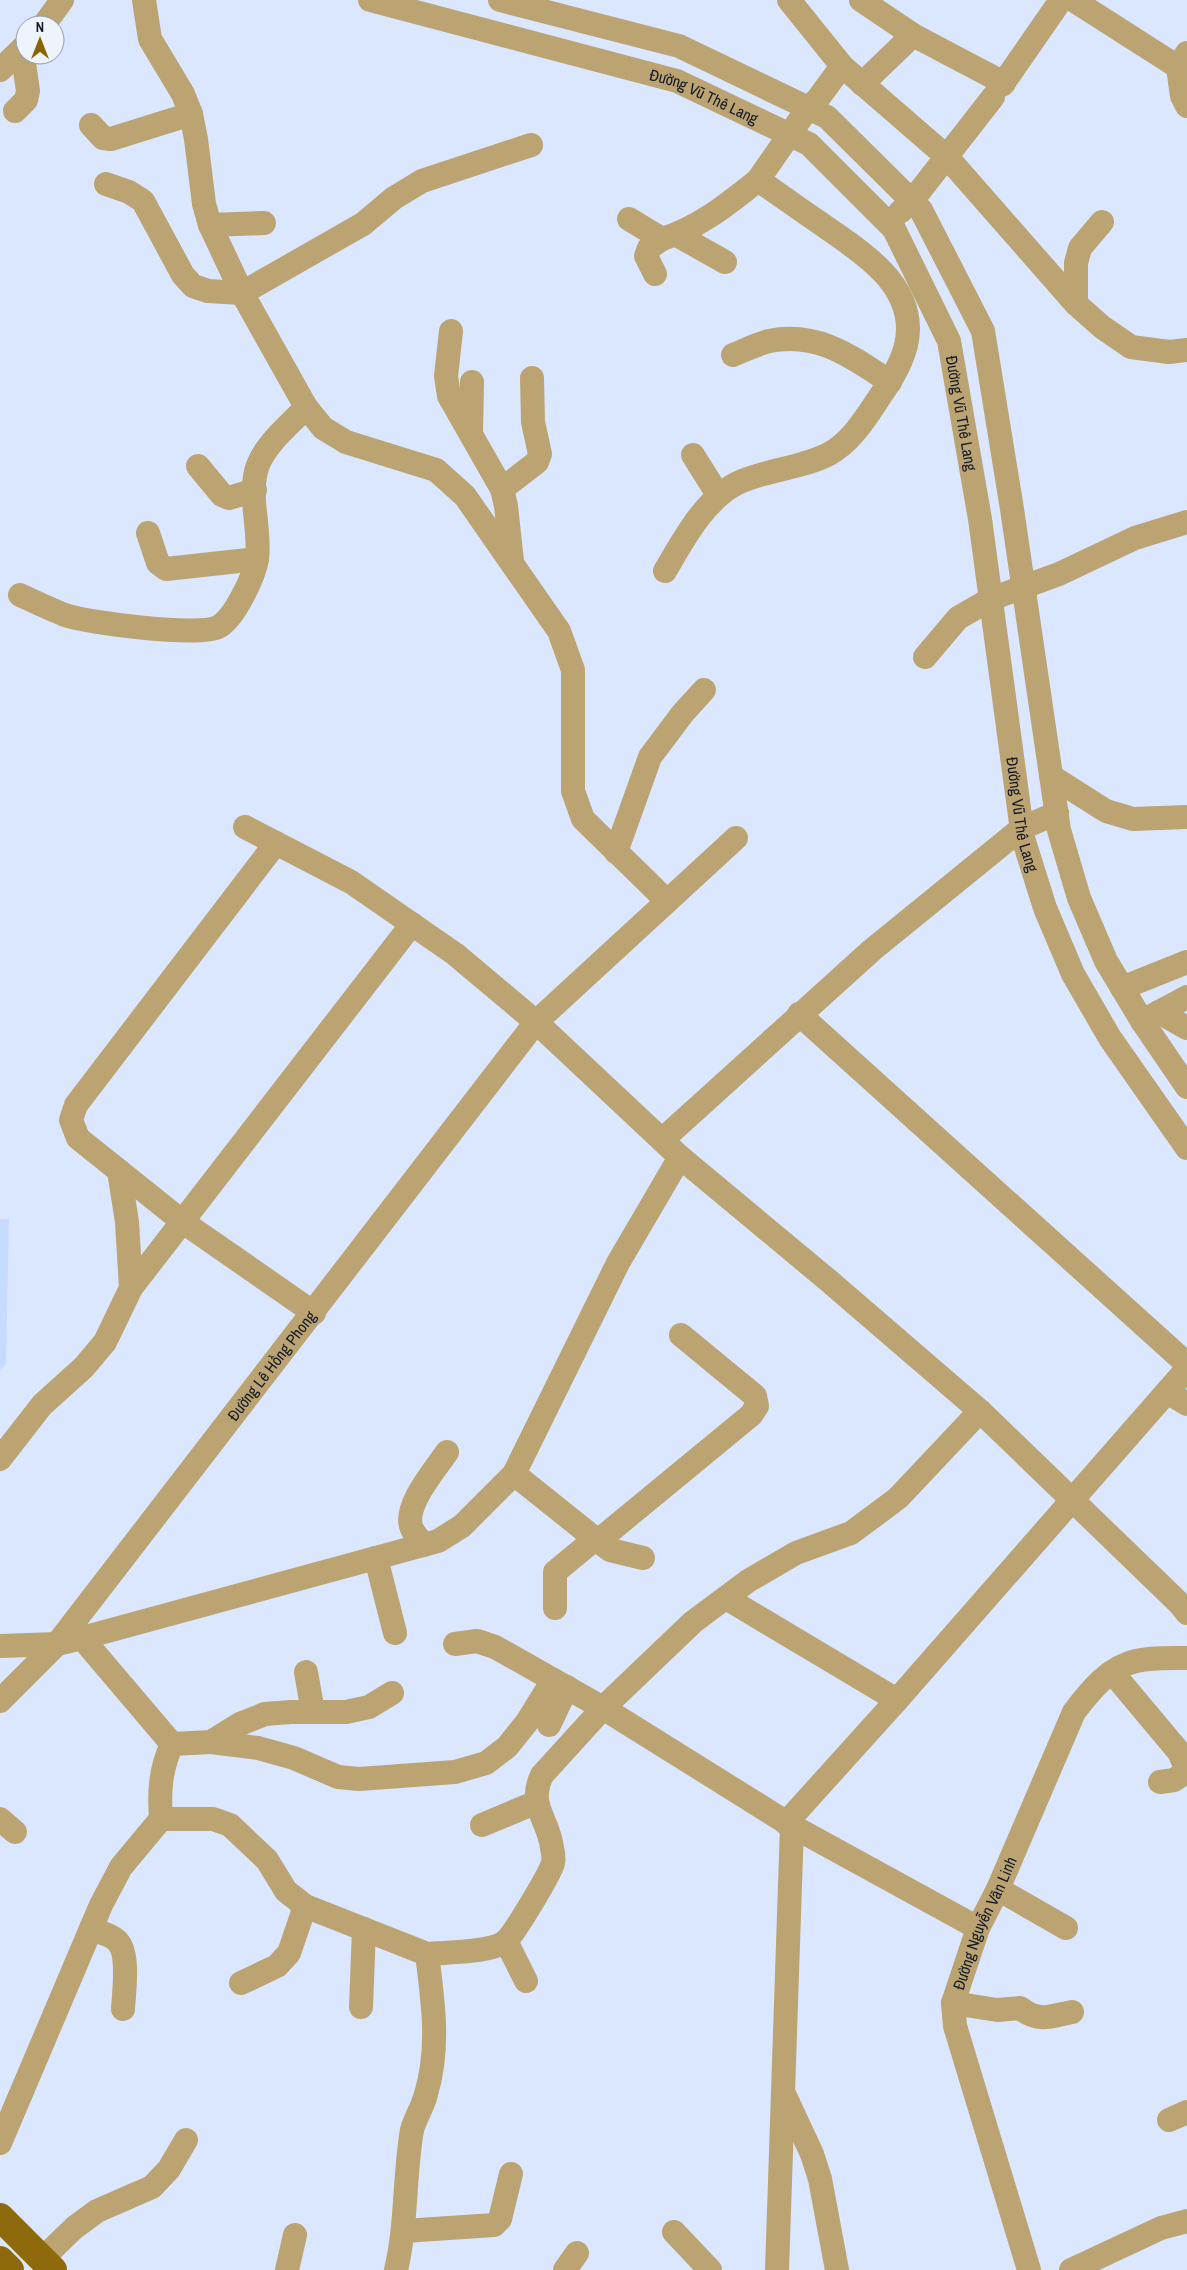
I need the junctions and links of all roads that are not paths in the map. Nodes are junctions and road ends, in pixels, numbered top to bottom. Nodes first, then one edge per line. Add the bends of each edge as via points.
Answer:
1 (62, 0) edge
2 (144, 0) edge
3 (370, 0) edge
4 (500, 0) edge
5 (788, 0) edge
6 (861, 0) edge
7 (1060, 0) edge
8 (1088, 4) edge
9 (427, 7) edge
10 (51, 15) edge
11 (913, 35) junction
12 (15, 56) edge
13 (1182, 60) edge
14 (25, 65) edge
15 (842, 66) junction
16 (0, 70) edge
17 (862, 84) junction
18 (1000, 88) junction
19 (1187, 106) edge
20 (808, 108) junction
21 (15, 110) dead end
22 (191, 114) junction
23 (91, 125) dead end
24 (791, 135) junction
25 (531, 145) dead end
26 (947, 157) junction
27 (758, 180) junction
28 (106, 184) dead end
29 (912, 201) junction
30 (629, 219) dead end
31 (887, 222) junction
32 (1102, 222) dead end
33 (264, 223) dead end
34 (210, 226) junction
35 (670, 237) junction
36 (725, 262) dead end
37 (655, 274) dead end
38 (242, 293) junction
39 (1076, 304) junction
40 (451, 331) dead end
41 (1187, 350) edge
42 (733, 355) dead end
43 (532, 378) dead end
44 (472, 382) dead end
45 (890, 382) junction
46 (306, 407) junction
47 (997, 417) junction
48 (963, 421) junction
49 (471, 435) junction
50 (693, 456) dead end
51 (198, 466) dead end
52 (502, 489) junction
53 (255, 490) junction
54 (718, 495) junction
55 (1187, 522) edge
56 (148, 533) dead end
57 (257, 559) junction
58 (512, 563) junction
59 (665, 571) dead end
60 (1024, 587) junction
61 (20, 595) dead end
62 (991, 599) junction
63 (925, 657) dead end
64 (704, 690) dead end
65 (1051, 776) junction
66 (1056, 812) junction
67 (1187, 817) edge
68 (245, 827) dead end
69 (1022, 828) junction
70 (736, 838) dead end
71 (276, 843) junction
72 (616, 852) junction
73 (667, 901) junction
74 (412, 924) junction
75 (1187, 962) edge
76 (1122, 988) junction
77 (1187, 997) edge
78 (800, 1014) junction
79 (1151, 1016) junction
80 (536, 1022) junction
81 (1187, 1028) edge
82 (1187, 1087) edge
83 (662, 1140) junction
84 (1187, 1148) edge
85 (680, 1157) junction
86 (119, 1171) junction
87 (183, 1222) junction
88 (130, 1288) junction
89 (314, 1313) junction
90 (681, 1335) dead end
91 (1187, 1364) edge
92 (1187, 1369) edge
93 (1177, 1398) edge
94 (980, 1410) junction
95 (447, 1452) dead end
96 (0, 1459) edge
97 (514, 1474) junction
98 (1072, 1500) junction
99 (596, 1540) junction
100 (424, 1545) junction
101 (376, 1558) junction
102 (643, 1558) dead end
103 (726, 1598) junction
104 (555, 1608) dead end
105 (1187, 1613) edge
106 (0, 1631) edge
107 (395, 1633) dead end
108 (82, 1638) junction
109 (57, 1644) junction
110 (455, 1644) dead end
111 (10, 1646) edge
112 (1187, 1658) edge
113 (306, 1672) dead end
114 (1112, 1672) junction
115 (560, 1684) junction
116 (392, 1693) dead end
117 (897, 1700) junction
118 (0, 1701) edge
119 (602, 1708) junction
120 (313, 1712) junction
121 (549, 1725) dead end
122 (211, 1742) junction
123 (172, 1744) junction
124 (1160, 1782) dead end
125 (537, 1802) junction
126 (161, 1819) junction
127 (482, 1825) dead end
128 (789, 1825) junction
129 (998, 1889) junction
130 (305, 1906) junction
131 (91, 1928) junction
132 (978, 1928) junction
133 (1066, 1928) dead end
134 (364, 1930) junction
135 (506, 1941) junction
136 (427, 1954) junction
137 (526, 1981) dead end
138 (241, 1983) dead end
139 (952, 2003) junction
140 (361, 2007) dead end
141 (123, 2008) dead end
142 (1072, 2012) dead end
143 (783, 2092) junction
144 (186, 2140) dead end
145 (0, 2143) edge
146 (511, 2174) dead end
147 (0, 2217) edge
148 (1187, 2221) edge
149 (404, 2231) junction
150 (674, 2232) dead end
151 (295, 2234) dead end
152 (0, 2260) edge
153 (48, 2264) edge
154 (10, 2270) edge
155 (287, 2270) edge
156 (396, 2270) edge
157 (710, 2270) edge
158 (777, 2270) edge
159 (837, 2270) edge
160 (1029, 2270) edge
161 (1071, 2270) edge

1 - 10 street
2 - 22 street via 150,39 183,94
3 - 9 street, Đường Vũ Thê Lang
4 - 20 street, Đường Vũ Thê Lang via 679,46
5 - 15 street
6 - 11 street
7 - 18 street
8 - 13 street
9 - 24 street, Đường Vũ Thê Lang via 677,81
11 - 17 street
11 - 18 street
12 - 16 street
13 - 19 street via 1182,96
14 - 21 street via 28,91 26,100
15 - 17 street
15 - 20 street
17 - 26 street
18 - 26 street
20 - 24 street
20 - 29 street, Đường Vũ Thê Lang via 827,117
22 - 23 street via 111,139 104,138
22 - 34 street
24 - 27 street
24 - 31 street, Đường Vũ Thê Lang via 809,144
25 - 38 street via 422,181 394,198 363,224
26 - 29 street
26 - 39 street
27 - 35 street via 718,211
27 - 45 street via 870,258 889,279 903,303 908,329 904,354
28 - 38 street via 129,192 143,202 183,275 193,286 208,291
29 - 31 street
29 - 47 street, Đường Vũ Thê Lang via 921,210 983,331
30 - 35 street
31 - 48 street, Đường Vũ Thê Lang via 894,229 949,341
32 - 39 street via 1080,248 1076,263
33 - 34 street
34 - 38 street
35 - 36 street
35 - 37 street via 649,248 646,256
38 - 46 street
39 - 41 street via 1131,347 1169,352
40 - 49 street via 446,376 450,396
42 - 45 street via 769,341 796,339 824,343
43 - 52 street via 533,422 540,454 537,462
44 - 49 street
45 - 54 street via 855,433 830,453 803,466 742,481
46 - 53 street via 267,448 258,466
46 - 58 street via 323,428 346,442 436,470 465,496
47 - 48 street
47 - 60 street, Đường Vũ Thê Lang
48 - 62 street, Đường Vũ Thê Lang
49 - 52 street
50 - 54 street
51 - 53 street via 222,495 229,498
52 - 58 street
53 - 57 street
54 - 59 street via 686,536
55 - 60 street via 1135,538
56 - 57 street via 158,563 166,569
57 - 61 street via 250,582 229,618 218,628 200,631 99,623 66,615
58 - 72 street via 559,631 573,670 573,791 583,819
60 - 62 street
60 - 65 street, Đường Vũ Thê Lang
62 - 63 street via 958,618
62 - 69 street, Đường Vũ Thê Lang
64 - 72 street via 650,757
65 - 66 street, Đường Vũ Thê Lang
65 - 67 street via 1106,811 1133,819
66 - 69 street
66 - 76 street, Đường Vũ Thê Lang via 1079,898 1106,961
68 - 71 street
69 - 78 street via 872,950
69 - 84 street, Đường Vũ Thê Lang via 1045,908 1073,974 1110,1038
70 - 73 street, Đường Lê Hồng Phong
71 - 74 street via 351,882
71 - 86 street via 76,1104 71,1120 78,1138
72 - 73 street
73 - 80 street, Đường Lê Hồng Phong
74 - 80 street via 455,954
74 - 87 street
75 - 76 street
76 - 79 street, Đường Vũ Thê Lang
77 - 79 street
78 - 83 street
78 - 91 street
79 - 81 street
79 - 82 street, Đường Vũ Thê Lang
80 - 83 street
80 - 89 street, Đường Lê Hồng Phong
83 - 85 street
85 - 94 street
85 - 97 street via 618,1263
86 - 87 street
86 - 88 street via 127,1222
87 - 88 street
87 - 89 street
88 - 96 street via 105,1342 84,1367 42,1405
89 - 109 street, Đường Lê Hồng Phong
90 - 99 street via 755,1396 757,1406 751,1415
92 - 93 street
93 - 98 street
94 - 98 street
94 - 103 street via 898,1498 851,1533 796,1553
95 - 100 street via 413,1503 409,1518 412,1529
97 - 99 street
97 - 100 street via 462,1526 438,1541
98 - 105 street
98 - 117 street
99 - 102 street via 610,1550
99 - 104 street via 555,1572
100 - 101 street
101 - 107 street
101 - 108 street
103 - 117 street
103 - 119 street via 693,1622
106 - 111 street
108 - 109 street
108 - 123 street
109 - 111 street
109 - 118 street, Đường Lê Hồng Phong
110 - 115 street via 477,1641 495,1647
112 - 114 street, Đường Nguyễn Văn Linh via 1136,1661
113 - 120 street
114 - 124 street via 1179,1752 1183,1774 1174,1780
114 - 129 street, Đường Nguyễn Văn Linh via 1092,1688 1074,1712
115 - 119 street
115 - 121 street
115 - 122 street via 507,1747 486,1763 455,1772 358,1779 338,1777 294,1758 258,1748
116 - 120 street via 369,1706 346,1712
117 - 128 street
119 - 125 street via 542,1775 536,1788
119 - 128 street
120 - 122 street via 265,1714 240,1724
122 - 123 street
123 - 126 street via 163,1763 159,1786
125 - 127 street
125 - 135 street via 552,1846 553,1862
126 - 130 street via 214,1819 230,1824 267,1860 286,1891
126 - 131 street via 121,1867
128 - 132 street
128 - 143 street
129 - 132 street, Đường Nguyễn Văn Linh
129 - 133 street
130 - 134 street
130 - 138 street via 289,1954 277,1966
131 - 141 street via 115,1938 121,1945 124,1955
131 - 145 street
132 - 139 street, Đường Nguyễn Văn Linh
134 - 136 street
134 - 140 street
135 - 136 street via 492,1947
135 - 137 street
136 - 149 street via 435,2017 433,2062 426,2095 413,2128
139 - 142 street via 997,2010 1020,2008 1030,2016 1041,2018
139 - 160 street, Đường Nguyễn Văn Linh via 955,2026
143 - 158 street
143 - 159 street via 812,2154 820,2180
144 - 153 street via 169,2168 152,2187 98,2211 74,2228
146 - 149 street via 500,2219 494,2225
147 - 153 main road
148 - 161 street via 1161,2228
149 - 156 street
150 - 157 street
151 - 155 street
152 - 154 main road

